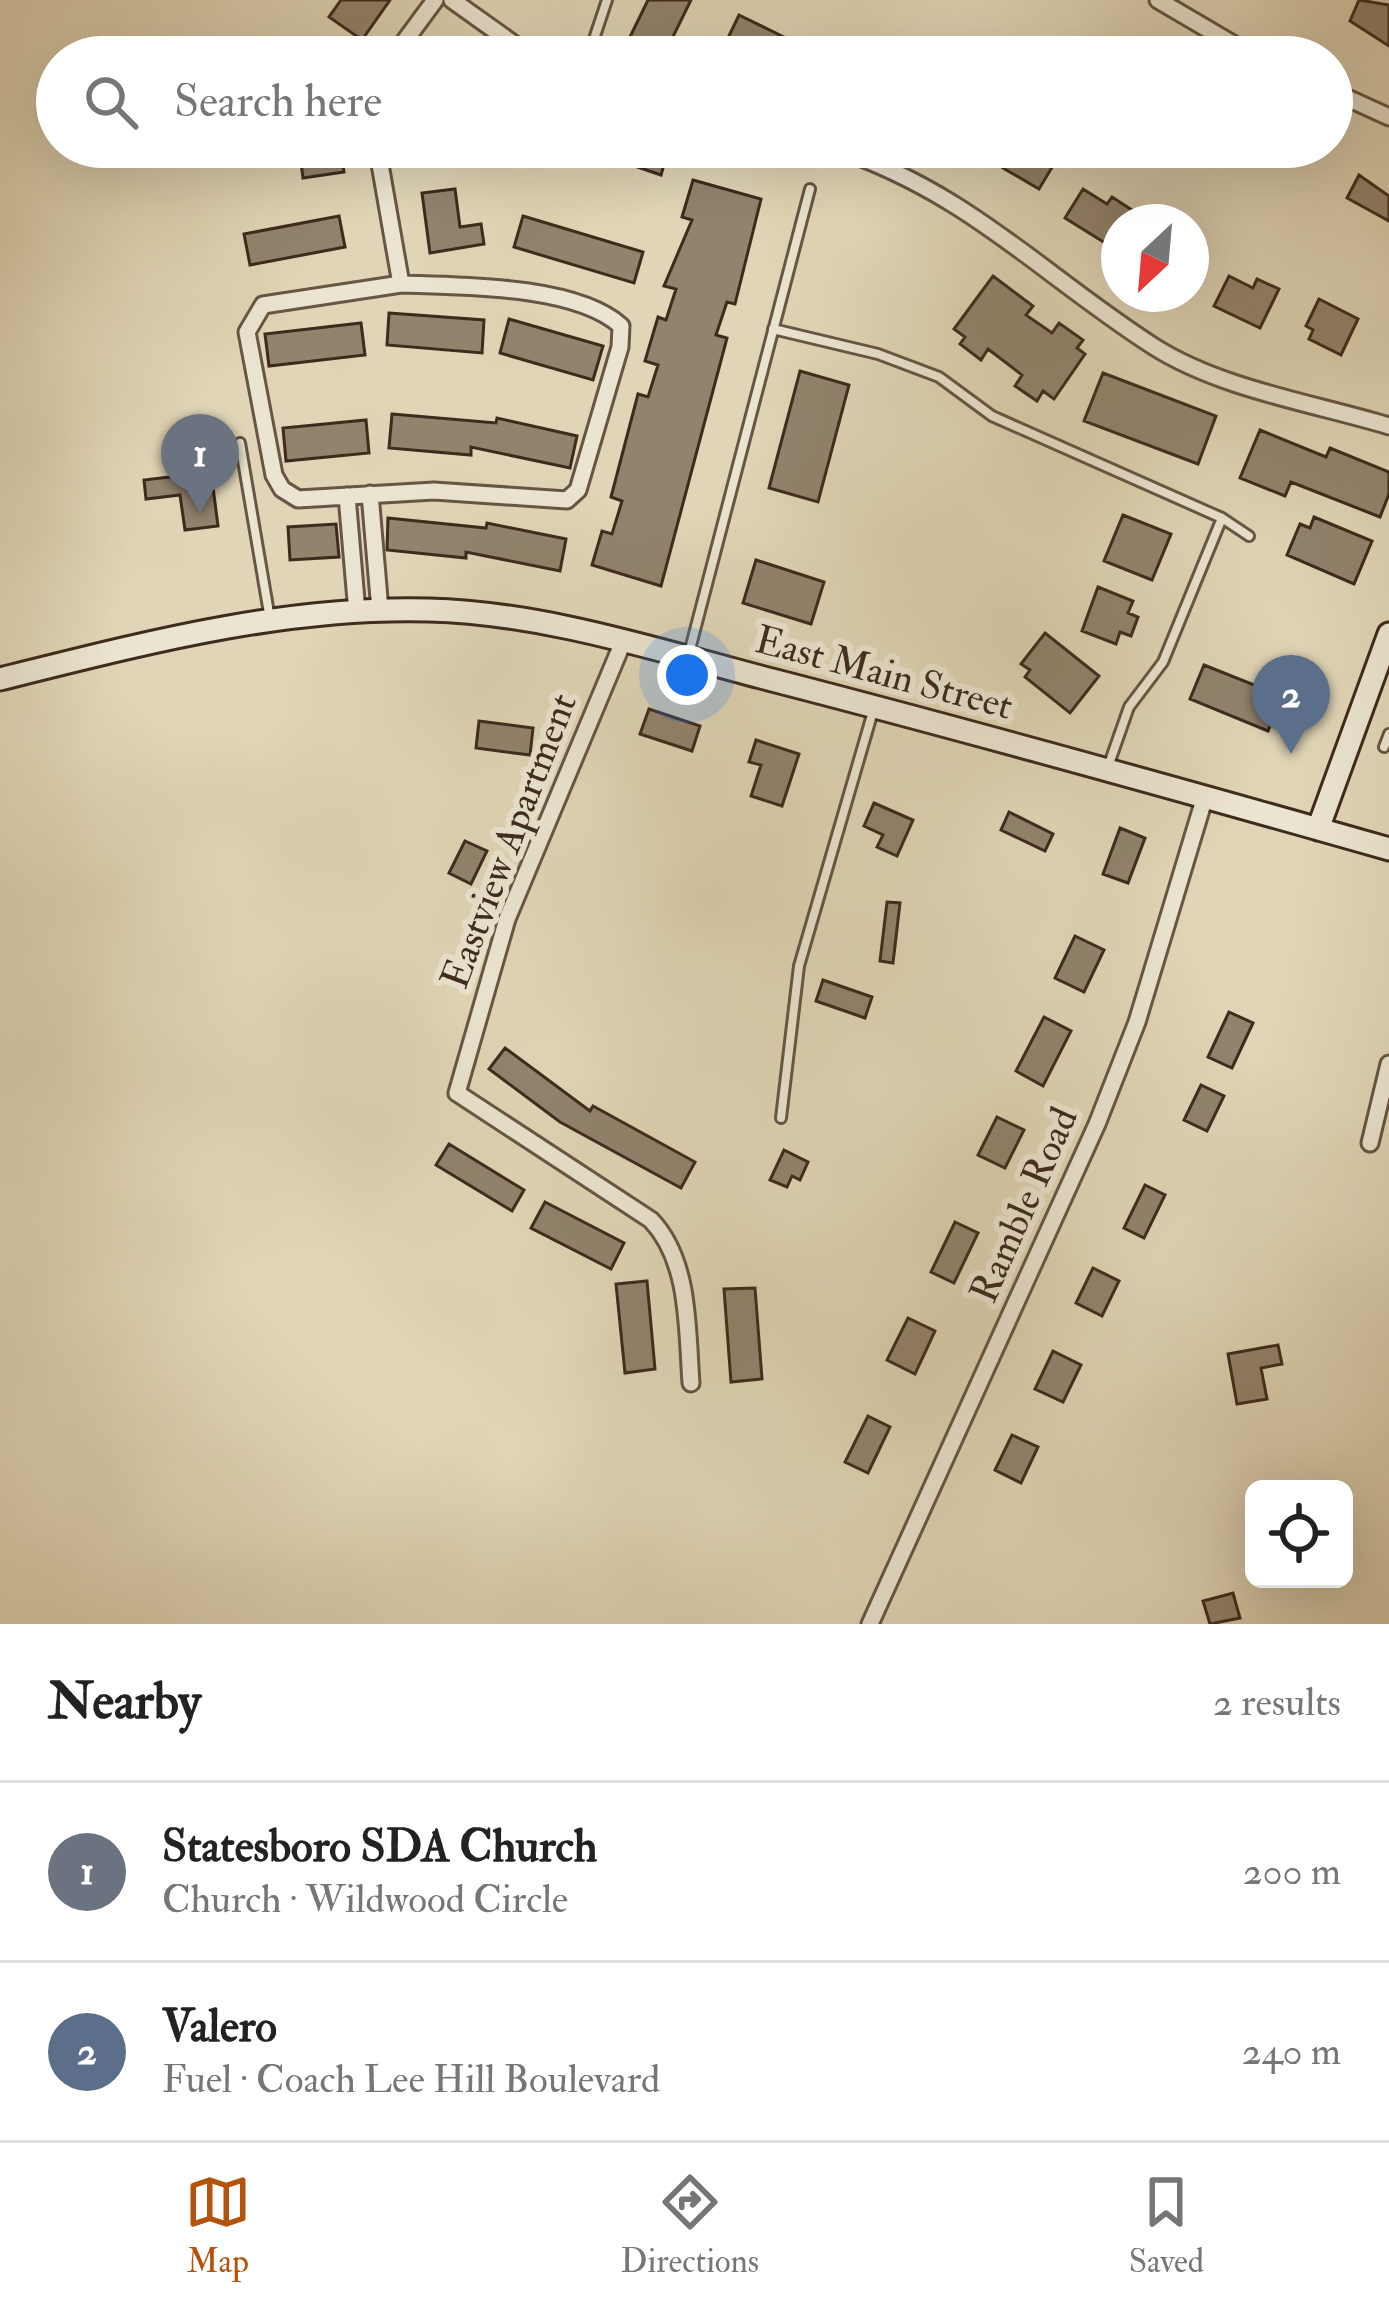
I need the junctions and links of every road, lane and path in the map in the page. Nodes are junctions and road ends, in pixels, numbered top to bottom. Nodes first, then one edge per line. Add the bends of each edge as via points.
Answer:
1 (435, 0) edge
2 (452, 0) edge
3 (608, 0) edge
4 (1158, 0) edge
5 (408, 36) edge
6 (503, 36) edge
7 (595, 36) edge
8 (1219, 36) edge
9 (1353, 101) edge
10 (1389, 117) edge
11 (381, 168) edge
12 (881, 168) edge
13 (810, 189) dead end
14 (401, 284) junction
15 (773, 329) junction
16 (1389, 426) edge
17 (240, 443) dead end
18 (370, 494) junction
19 (347, 496) junction
20 (1222, 518) junction
21 (1249, 536) dead end
22 (368, 610) junction
23 (270, 620) junction
24 (1389, 634) edge
25 (622, 642) junction
26 (687, 658) junction
27 (0, 679) edge
28 (874, 706) junction
29 (1389, 734) edge
30 (1384, 747) dead end
31 (1107, 772) junction
32 (1204, 800) junction
33 (1318, 829) junction
34 (1389, 849) edge
35 (1389, 1064) edge
36 (781, 1118) dead end
37 (1370, 1143) dead end
38 (691, 1383) dead end
39 (870, 1624) edge

1 - 5 street
2 - 6 street
3 - 7 lane
4 - 8 street
9 - 10 street
11 - 14 street
12 - 16 street via 950,198 1156,348
13 - 15 lane
14 - 18 street via 489,287 604,311 621,326 620,347 578,490 567,500
14 - 19 street via 263,304 247,332 282,489 298,499
15 - 20 lane via 939,377 992,416
15 - 26 lane
17 - 23 lane
18 - 19 street
18 - 22 street
19 - 22 street
20 - 21 lane
20 - 31 lane via 1163,662 1123,721
22 - 23 main road, East Main Street
22 - 25 main road, East Main Street via 502,617
23 - 27 main road, East Main Street
24 - 33 main road
25 - 26 main road, East Main Street
25 - 38 street, Eastview Apartment via 507,919 457,1093 666,1236 678,1267
26 - 28 main road, East Main Street
28 - 31 main road, East Main Street
28 - 36 lane via 799,966
29 - 30 lane
31 - 32 main road, East Main Street
32 - 33 main road, East Main Street
32 - 39 street, Ramble Road via 1097,1124
33 - 34 main road, East Main Street
35 - 37 street

